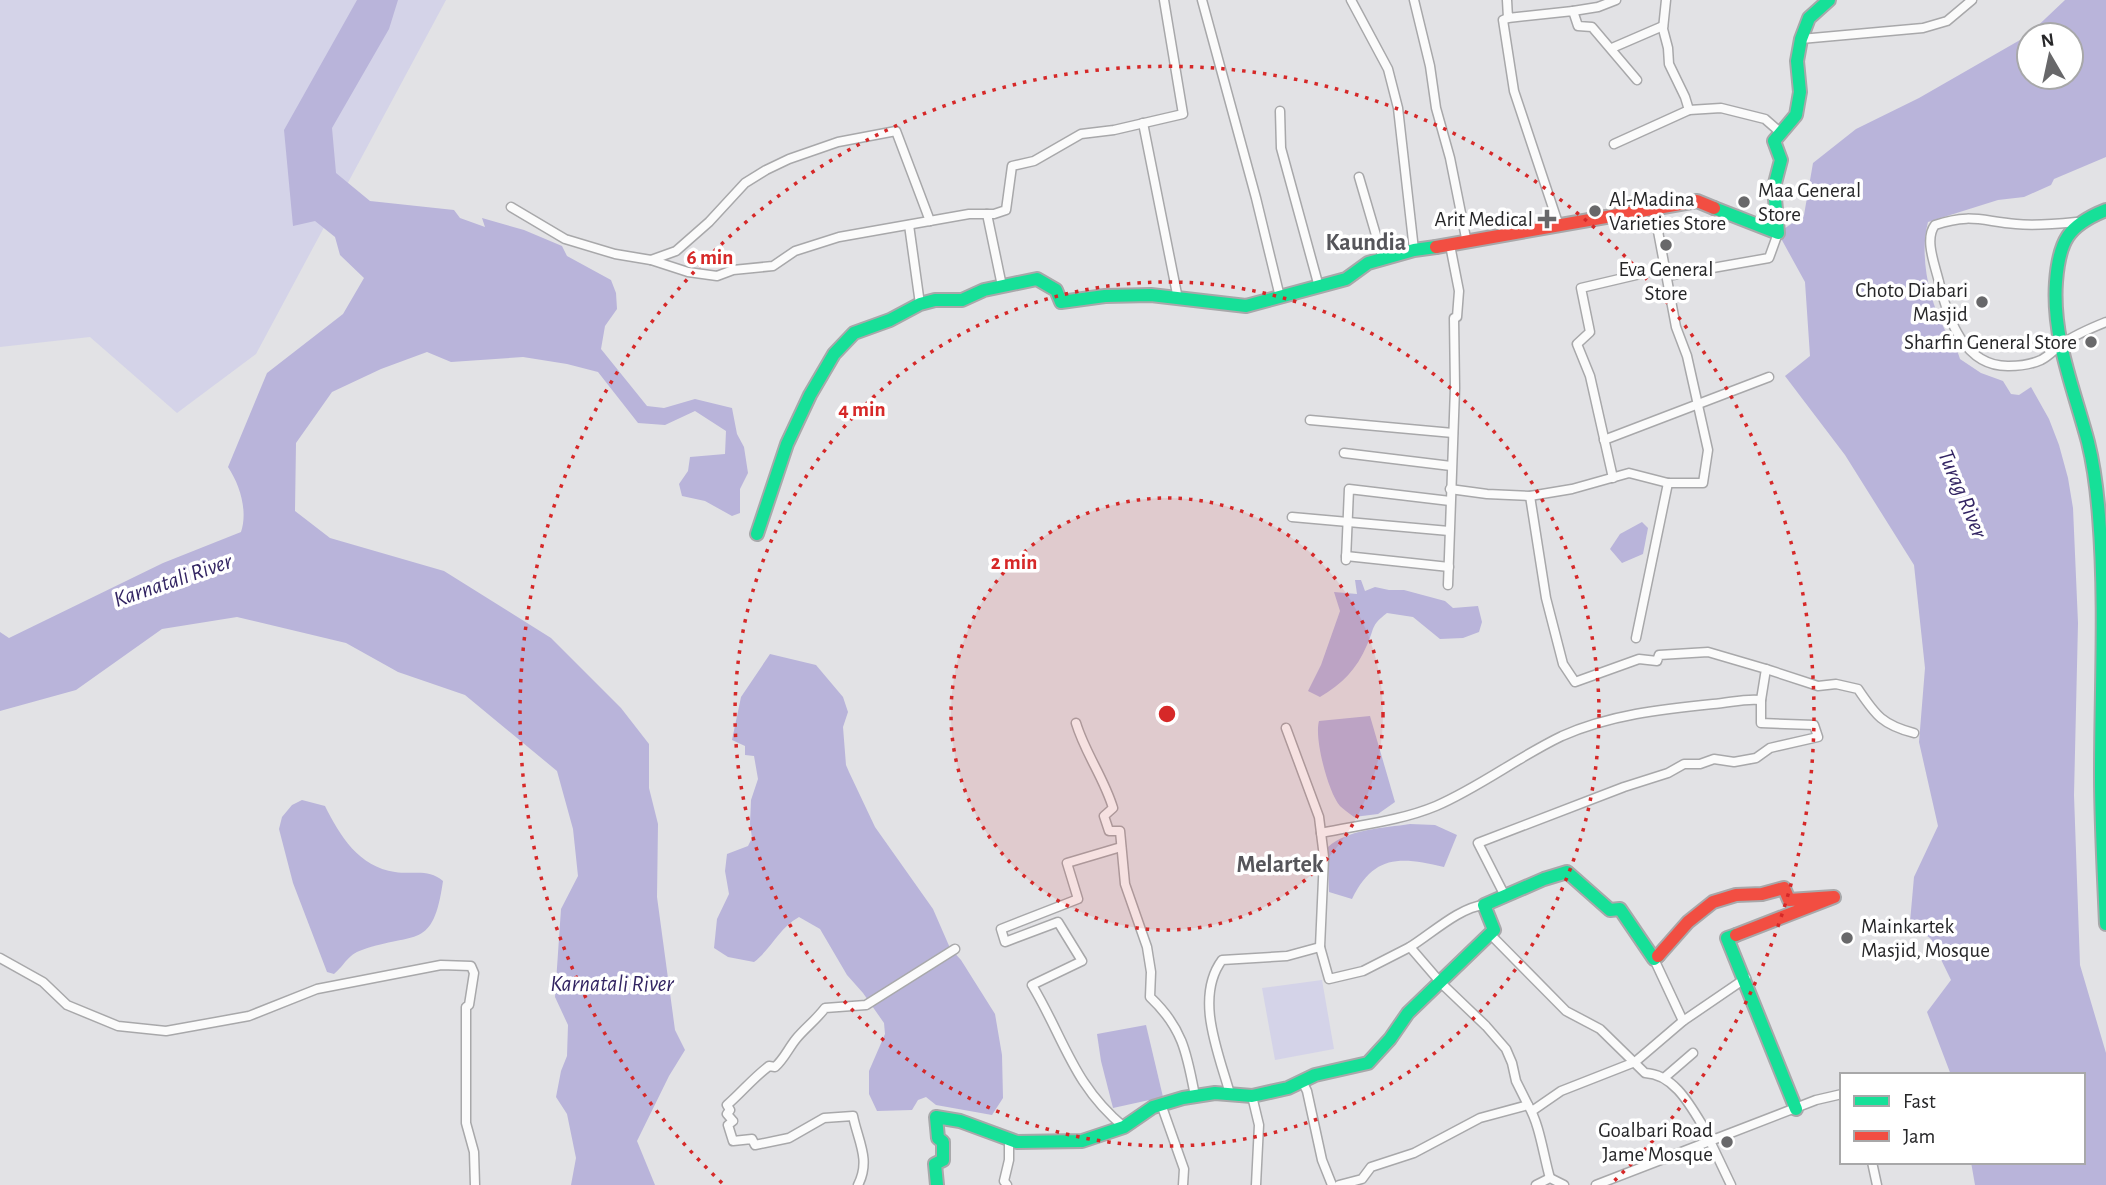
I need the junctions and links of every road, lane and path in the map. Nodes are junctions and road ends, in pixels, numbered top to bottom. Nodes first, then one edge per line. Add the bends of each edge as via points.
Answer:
1 (1164, 0) edge
2 (1202, 0) edge
3 (1351, 0) edge
4 (1414, 0) edge
5 (1507, 0) edge
6 (1565, 0) edge
7 (1616, 0) edge
8 (1666, 0) edge
9 (1829, 0) edge
10 (1972, 0) edge
11 (1570, 10) junction
12 (1508, 18) junction
13 (1663, 26) junction
14 (1801, 38) junction
15 (1612, 48) junction
16 (1637, 80) dead end
17 (1689, 110) junction
18 (1280, 111) dead end
19 (1143, 123) junction
20 (1781, 133) junction
21 (1614, 144) dead end
22 (1359, 177) dead end
23 (511, 207) dead end
24 (1654, 210) junction
25 (2106, 210) edge
26 (987, 214) junction
27 (930, 221) junction
28 (2078, 222) junction
29 (909, 225) junction
30 (1559, 226) junction
31 (1778, 233) junction
32 (1467, 243) junction
33 (1450, 245) junction
34 (1414, 250) junction
35 (1383, 259) junction
36 (652, 260) junction
37 (1666, 272) junction
38 (1002, 286) junction
39 (1319, 286) junction
40 (1280, 297) junction
41 (1178, 299) junction
42 (920, 304) junction
43 (2106, 322) edge
44 (2061, 345) junction
45 (1769, 377) dead end
46 (1697, 404) junction
47 (1310, 420) dead end
48 (1452, 433) junction
49 (1604, 440) junction
50 (1344, 453) dead end
51 (1451, 466) junction
52 (1613, 478) junction
53 (1668, 483) junction
54 (1450, 489) junction
55 (1530, 496) junction
56 (1450, 501) junction
57 (1292, 517) dead end
58 (2103, 518) edge
59 (1347, 522) junction
60 (1449, 531) junction
61 (757, 534) dead end
62 (1449, 566) junction
63 (1448, 585) dead end
64 (1636, 638) dead end
65 (1766, 669) junction
66 (2104, 676) edge
67 (1761, 700) junction
68 (1076, 723) dead end
69 (1286, 728) dead end
70 (1914, 733) dead end
71 (1321, 833) junction
72 (2104, 835) edge
73 (1121, 847) junction
74 (1505, 896) junction
75 (1484, 905) junction
76 (2106, 924) edge
77 (1490, 934) junction
78 (1320, 947) junction
79 (1410, 947) junction
80 (955, 949) dead end
81 (0, 958) edge
82 (1654, 959) junction
83 (1746, 978) junction
84 (1441, 983) junction
85 (1684, 1021) junction
86 (1693, 1053) dead end
87 (1634, 1062) junction
88 (1664, 1078) junction
89 (1302, 1081) junction
90 (1230, 1094) junction
91 (1840, 1094) edge
92 (1195, 1096) junction
93 (1252, 1096) junction
94 (1161, 1104) junction
95 (1530, 1108) junction
96 (1796, 1109) junction
97 (1124, 1127) junction
98 (1009, 1139) junction
99 (1710, 1142) junction
100 (1872, 1164) edge
101 (1550, 1178) junction
102 (475, 1185) edge
103 (858, 1185) edge
104 (937, 1185) edge
105 (1007, 1185) edge
106 (1183, 1185) edge
107 (1256, 1185) edge
108 (1332, 1185) edge
109 (1339, 1185) edge
110 (1536, 1185) edge
111 (1564, 1185) edge
112 (1596, 1185) edge
113 (1731, 1185) edge
114 (1877, 1185) edge

1 - 19 street via 1183,114
2 - 40 street
3 - 34 street via 1392,82
4 - 32 street
5 - 12 street
6 - 11 street
7 - 11 street
8 - 13 street
9 - 14 main road via 1809,18
10 - 14 street via 1947,21 1923,28
11 - 12 street
11 - 15 street via 1578,26 1592,27
12 - 30 street via 1503,20 1514,91
13 - 15 street
13 - 17 street via 1669,64
14 - 20 main road via 1796,115
15 - 16 street
17 - 20 street via 1721,108 1765,120
17 - 21 street
18 - 39 street via 1281,148
19 - 26 street via 1080,134 1034,161 1012,166 1006,210
19 - 41 street
20 - 31 main road via 1774,141 1781,160 1773,190
22 - 35 street
23 - 36 street via 565,239
24 - 30 main road
24 - 31 main road via 1697,201
24 - 37 street
25 - 28 main road
26 - 27 street
26 - 38 street
27 - 29 street
27 - 36 street via 896,131 838,142 766,170 745,183 676,251
28 - 44 main road via 2066,235 2057,270
28 - 44 street via 2015,224 1965,217 1935,225 1930,232 1948,312 1969,351 1979,360 2002,366 2028,365
29 - 36 street via 839,237 795,251 773,266 717,276
29 - 42 street
30 - 32 main road
31 - 37 street via 1769,258
32 - 33 main road
33 - 34 main road
33 - 48 street via 1459,291 1454,318
34 - 35 main road
35 - 39 main road via 1368,263 1346,279
37 - 46 street
37 - 49 street via 1581,288 1590,332 1577,344 1590,376
38 - 41 main road via 1037,279 1056,289 1061,302 1105,296
38 - 42 main road via 962,300
39 - 40 main road
40 - 41 main road via 1246,306
42 - 61 main road via 853,333 834,354 787,444
43 - 44 street
44 - 58 main road via 2096,462
45 - 46 street
46 - 49 street
46 - 53 street via 1708,450 1703,483
47 - 48 street
48 - 51 street
49 - 52 street
50 - 51 street
51 - 54 street
52 - 53 street via 1629,473
52 - 55 street
53 - 64 street
54 - 55 street
54 - 56 street
55 - 65 street via 1546,598 1563,664 1575,682 1639,659 1657,661 1659,655 1708,652
56 - 59 street via 1349,489
56 - 60 street
57 - 59 street
58 - 66 main road
59 - 60 street
59 - 62 street via 1346,558
60 - 62 street
62 - 63 street
65 - 67 street
65 - 70 street via 1818,686 1858,689 1872,711 1891,727
66 - 72 main road
67 - 71 street via 1658,709 1597,723 1563,736 1433,807
67 - 74 street via 1761,723 1814,725 1818,737 1770,748 1756,758 1684,764 1478,843
68 - 73 street via 1107,787 1113,808 1104,816 1109,831 1120,831
69 - 71 street
71 - 78 street
72 - 76 main road
73 - 92 street via 1125,884 1147,947 1150,997 1167,1013 1179,1034
73 - 97 street via 1068,863 1078,899 1001,929 1005,942 1058,922 1083,961 1032,985 1090,1093
74 - 75 main road
74 - 82 main road via 1567,872 1609,910 1620,909
75 - 77 main road via 1494,930
75 - 79 street via 1459,914
77 - 84 main road
77 - 87 street via 1566,1011 1600,1029
78 - 79 street via 1329,979 1363,971
78 - 90 street via 1287,956 1222,960 1215,969 1209,1014
79 - 84 street
80 - 103 street via 866,1004 825,1008 785,1058 775,1067 769,1066 727,1105 733,1141 752,1139 755,1145 789,1138 824,1118 853,1116 862,1141 865,1172
81 - 102 street via 43,982 67,1005 118,1026 166,1031 248,1016 317,989 441,965 471,967 474,972 466,1007 466,1122 474,1152
82 - 83 main road via 1713,902 1784,888 1789,900 1834,897 1727,938
82 - 85 street
83 - 85 street
83 - 96 main road via 1774,1063
84 - 89 main road via 1408,1013 1368,1063
84 - 95 street via 1506,1049
85 - 87 street
86 - 88 street
87 - 88 street via 1645,1073
87 - 95 street
88 - 99 street via 1687,1100
89 - 93 main road
89 - 108 street
90 - 92 main road
90 - 93 main road
91 - 96 street
92 - 94 main road
93 - 107 street via 1259,1125
94 - 97 main road
94 - 106 street via 1184,1169
95 - 101 street
95 - 109 street via 1480,1118 1414,1153 1371,1167 1362,1179
96 - 99 street
97 - 98 main road via 1082,1140 1044,1143
98 - 104 main road via 936,1117 938,1138 943,1142 943,1160 935,1164
98 - 105 street
99 - 112 street
99 - 113 street
100 - 114 street
101 - 110 street
101 - 111 street

